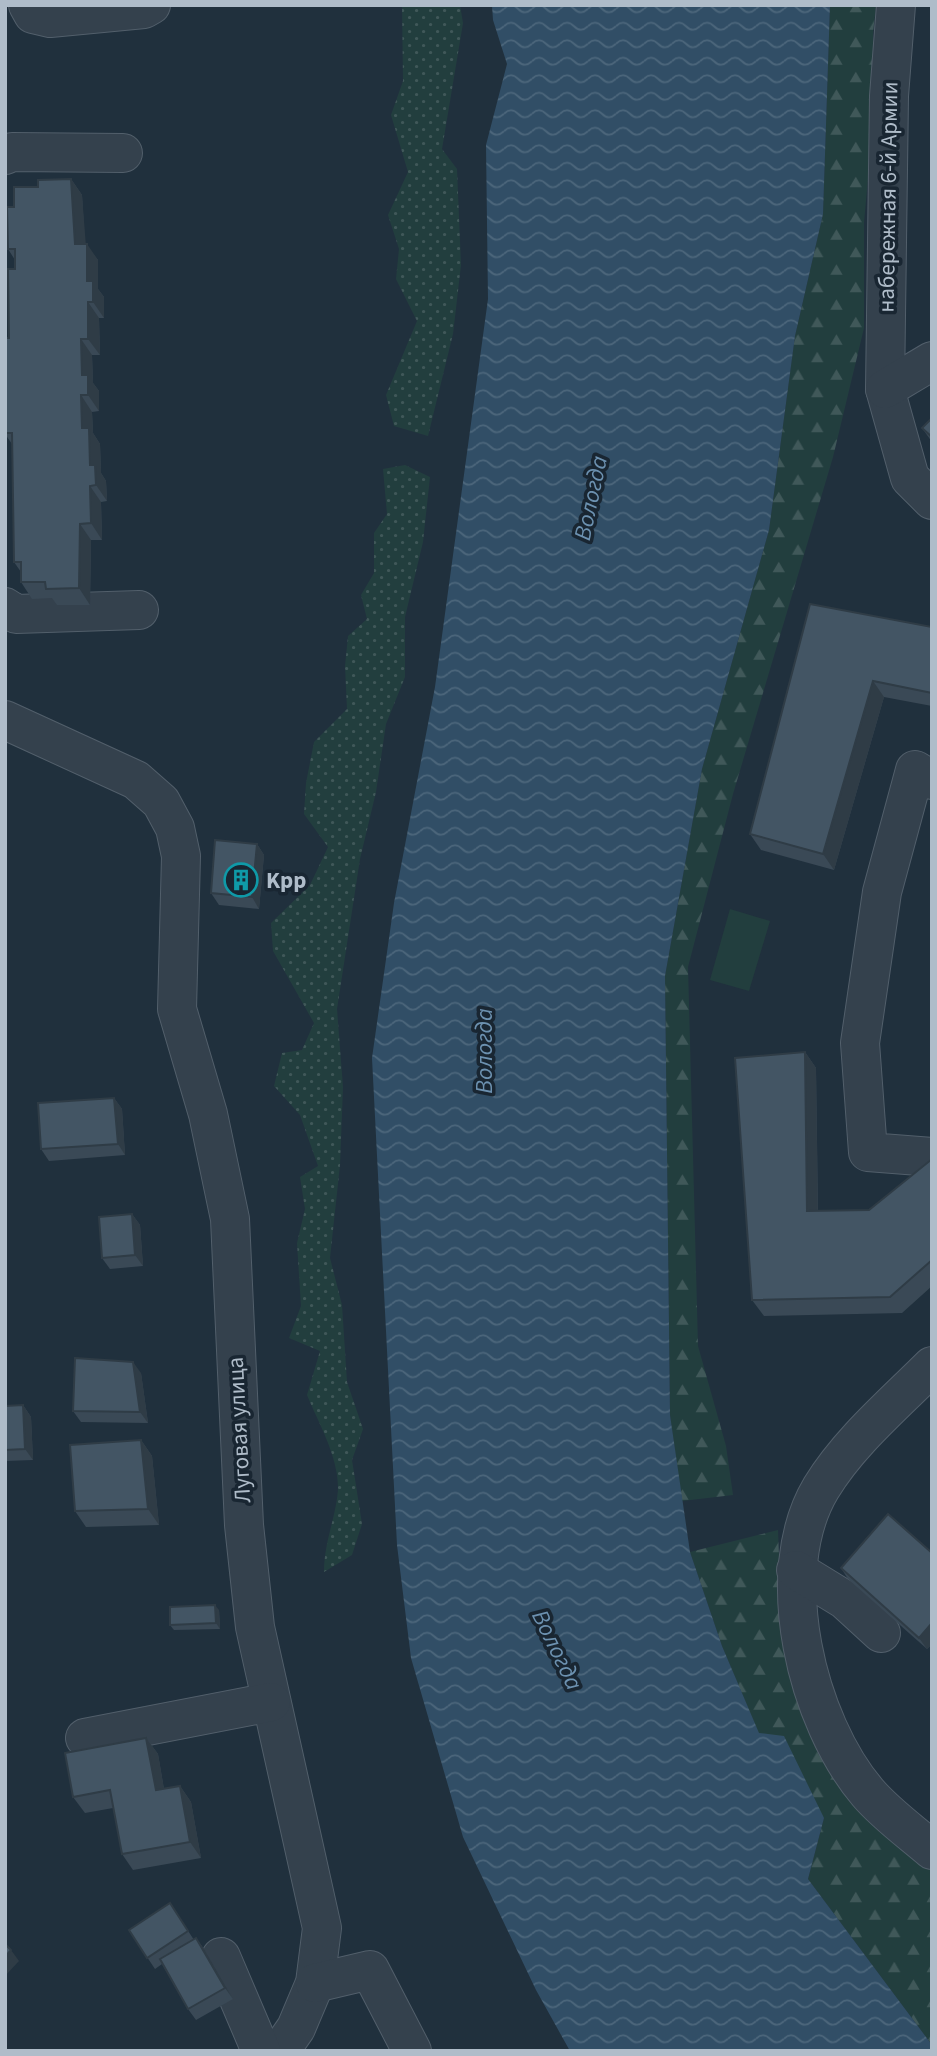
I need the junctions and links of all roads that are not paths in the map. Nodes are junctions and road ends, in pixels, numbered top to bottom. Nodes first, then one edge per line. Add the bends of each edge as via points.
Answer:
1 (28, 5) edge
2 (150, 5) edge
3 (895, 5) edge
4 (123, 153) dead end
5 (5, 155) edge
6 (932, 361) edge
7 (885, 388) junction
8 (932, 500) edge
9 (5, 607) edge
10 (139, 610) dead end
11 (5, 720) edge
12 (932, 780) edge
13 (932, 1157) edge
14 (932, 1366) edge
15 (796, 1570) junction
16 (881, 1633) dead end
17 (271, 1702) junction
18 (85, 1738) dead end
19 (932, 1850) edge
20 (322, 1928) junction
21 (221, 1957) dead end
22 (370, 1970) junction
23 (315, 1983) junction
24 (261, 2051) edge
25 (280, 2051) edge
26 (412, 2051) edge

1 - 2 street via 33,15 50,18
3 - 7 street, набережная 6-й Армии via 889,96
4 - 5 street
6 - 7 street
7 - 8 street, набережная 6-й Армии via 910,478
9 - 10 street via 16,614
11 - 17 street, Луговая улица via 136,780 161,803 175,828 181,856 177,1009 208,1114 230,1219 244,1525 255,1627
12 - 13 street via 915,770 882,892 860,1043 869,1153
14 - 15 street via 851,1448 821,1488 803,1526
15 - 16 street via 845,1600
15 - 19 street via 800,1630 822,1720 868,1793
17 - 18 street
17 - 20 street, Луговая улица
20 - 22 street
20 - 23 street, Луговая улица
21 - 24 street
22 - 23 street
22 - 26 street
23 - 25 street, Луговая улица via 296,2028

